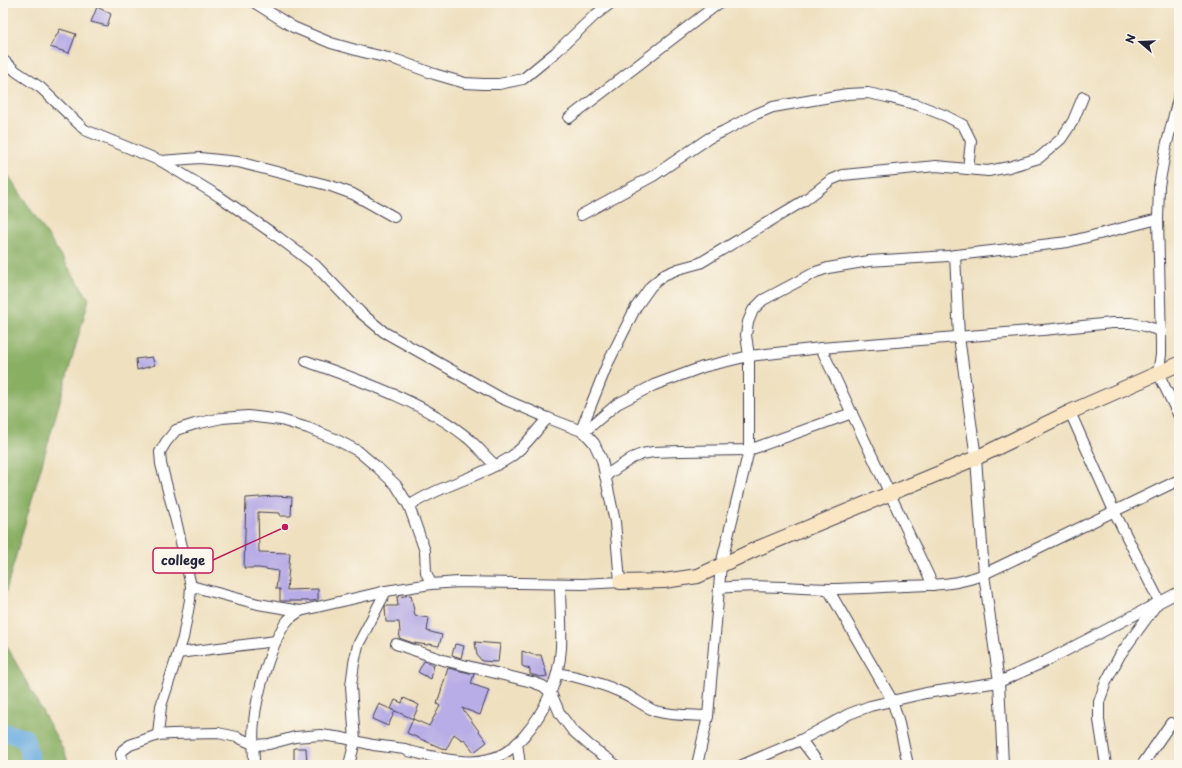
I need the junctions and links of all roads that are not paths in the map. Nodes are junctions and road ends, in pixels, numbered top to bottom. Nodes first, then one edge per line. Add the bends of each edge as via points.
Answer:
1 (254, 3) edge
2 (611, 3) edge
3 (719, 3) edge
4 (3, 60) edge
5 (1179, 95) edge
6 (1084, 97) dead end
7 (569, 118) dead end
8 (161, 161) junction
9 (968, 170) junction
10 (581, 215) dead end
11 (394, 217) dead end
12 (1158, 218) junction
13 (955, 255) junction
14 (1161, 331) junction
15 (958, 337) junction
16 (821, 348) junction
17 (749, 356) junction
18 (306, 361) dead end
19 (1179, 364) edge
20 (1158, 373) junction
21 (1070, 412) junction
22 (852, 413) junction
23 (1179, 416) edge
24 (548, 418) junction
25 (582, 431) junction
26 (748, 450) junction
27 (976, 458) junction
28 (495, 465) junction
29 (605, 476) junction
30 (1179, 480) edge
31 (891, 493) junction
32 (409, 506) junction
33 (1114, 511) junction
34 (721, 565) junction
35 (984, 574) junction
36 (620, 582) junction
37 (431, 584) junction
38 (560, 584) junction
39 (933, 585) junction
40 (191, 586) junction
41 (718, 588) junction
42 (828, 588) junction
43 (386, 591) junction
44 (1179, 592) edge
45 (1159, 601) junction
46 (300, 611) junction
47 (276, 641) junction
48 (396, 644) dead end
49 (178, 654) junction
50 (557, 673) junction
51 (999, 682) junction
52 (551, 693) junction
53 (892, 700) junction
54 (708, 716) junction
55 (1171, 723) dead end
56 (158, 735) junction
57 (801, 740) junction
58 (355, 741) junction
59 (517, 743) junction
60 (254, 745) junction
61 (465, 763) edge
62 (123, 765) edge
63 (254, 765) edge
64 (349, 765) edge
65 (520, 765) edge
66 (616, 765) edge
67 (697, 765) edge
68 (742, 765) edge
69 (820, 765) edge
70 (908, 765) edge
71 (1004, 765) edge
72 (1106, 765) edge
73 (1142, 765) edge

1 - 2 street via 293,27 331,43 397,60 465,83 483,84 498,84 523,78
3 - 7 street
4 - 8 street via 41,88 85,130
5 - 12 street via 1160,178
6 - 9 street via 1061,139 1039,158 988,171
8 - 11 street via 200,158 238,162 331,186 353,194
8 - 24 street via 220,197 315,265 361,313 384,332 501,398
9 - 10 street via 971,141 963,125 925,108 887,97 868,93 847,94 773,107 756,114 709,138 653,176
9 - 25 street via 936,166 843,175 831,180 806,200 700,263 664,275 651,286 636,307 607,365
12 - 13 street via 1068,242
12 - 14 street
13 - 15 street
13 - 17 street via 869,260 816,272 763,300 753,310 746,335
14 - 15 street via 1131,323 1112,323
14 - 20 street
15 - 16 street
15 - 27 street
16 - 17 street
16 - 22 street
17 - 25 street via 703,367 654,385 617,404
17 - 26 street
18 - 28 street via 379,388 434,415 470,440
19 - 20 street
20 - 21 street
20 - 23 street
21 - 27 street
21 - 33 street
22 - 26 street
22 - 31 street
24 - 25 street
24 - 28 street via 510,458
25 - 29 street via 594,443 602,460
26 - 29 street via 653,452 632,458
26 - 34 street
27 - 31 street
27 - 35 street
28 - 32 street via 476,476 422,497
29 - 36 street via 616,522
30 - 33 street
31 - 34 street
31 - 39 street
32 - 37 street via 425,552 426,572
32 - 40 street via 396,485 358,451 335,439 294,424 248,416 222,418 176,430 160,452 161,464
33 - 35 street
33 - 45 street
34 - 36 street via 710,572 681,579
34 - 41 street
35 - 39 street via 967,580
35 - 51 street
36 - 38 street
37 - 38 street
37 - 43 street
38 - 50 street via 561,648
39 - 42 street
40 - 46 street via 258,604
40 - 49 street
41 - 42 street
41 - 54 street
42 - 53 street
43 - 46 street
43 - 58 street via 358,645 354,663 352,686
44 - 45 street
45 - 51 street via 1083,642
45 - 72 street via 1120,655 1099,702
46 - 47 street via 288,619
47 - 49 street
47 - 60 street via 259,693 254,722
48 - 52 street via 443,660 532,682 543,686
49 - 56 street via 160,706
50 - 52 street
50 - 54 street via 608,687 654,710
51 - 53 street
51 - 71 street
52 - 59 street via 531,728
52 - 66 street via 560,714 572,730
53 - 57 street via 849,714
53 - 70 street
54 - 67 street
55 - 73 street
56 - 60 street via 218,733 237,737
56 - 62 street via 123,750
57 - 68 street
57 - 69 street
58 - 60 street via 321,735
58 - 61 street
58 - 64 street
59 - 61 street via 504,754 488,760
59 - 65 street
60 - 63 street

